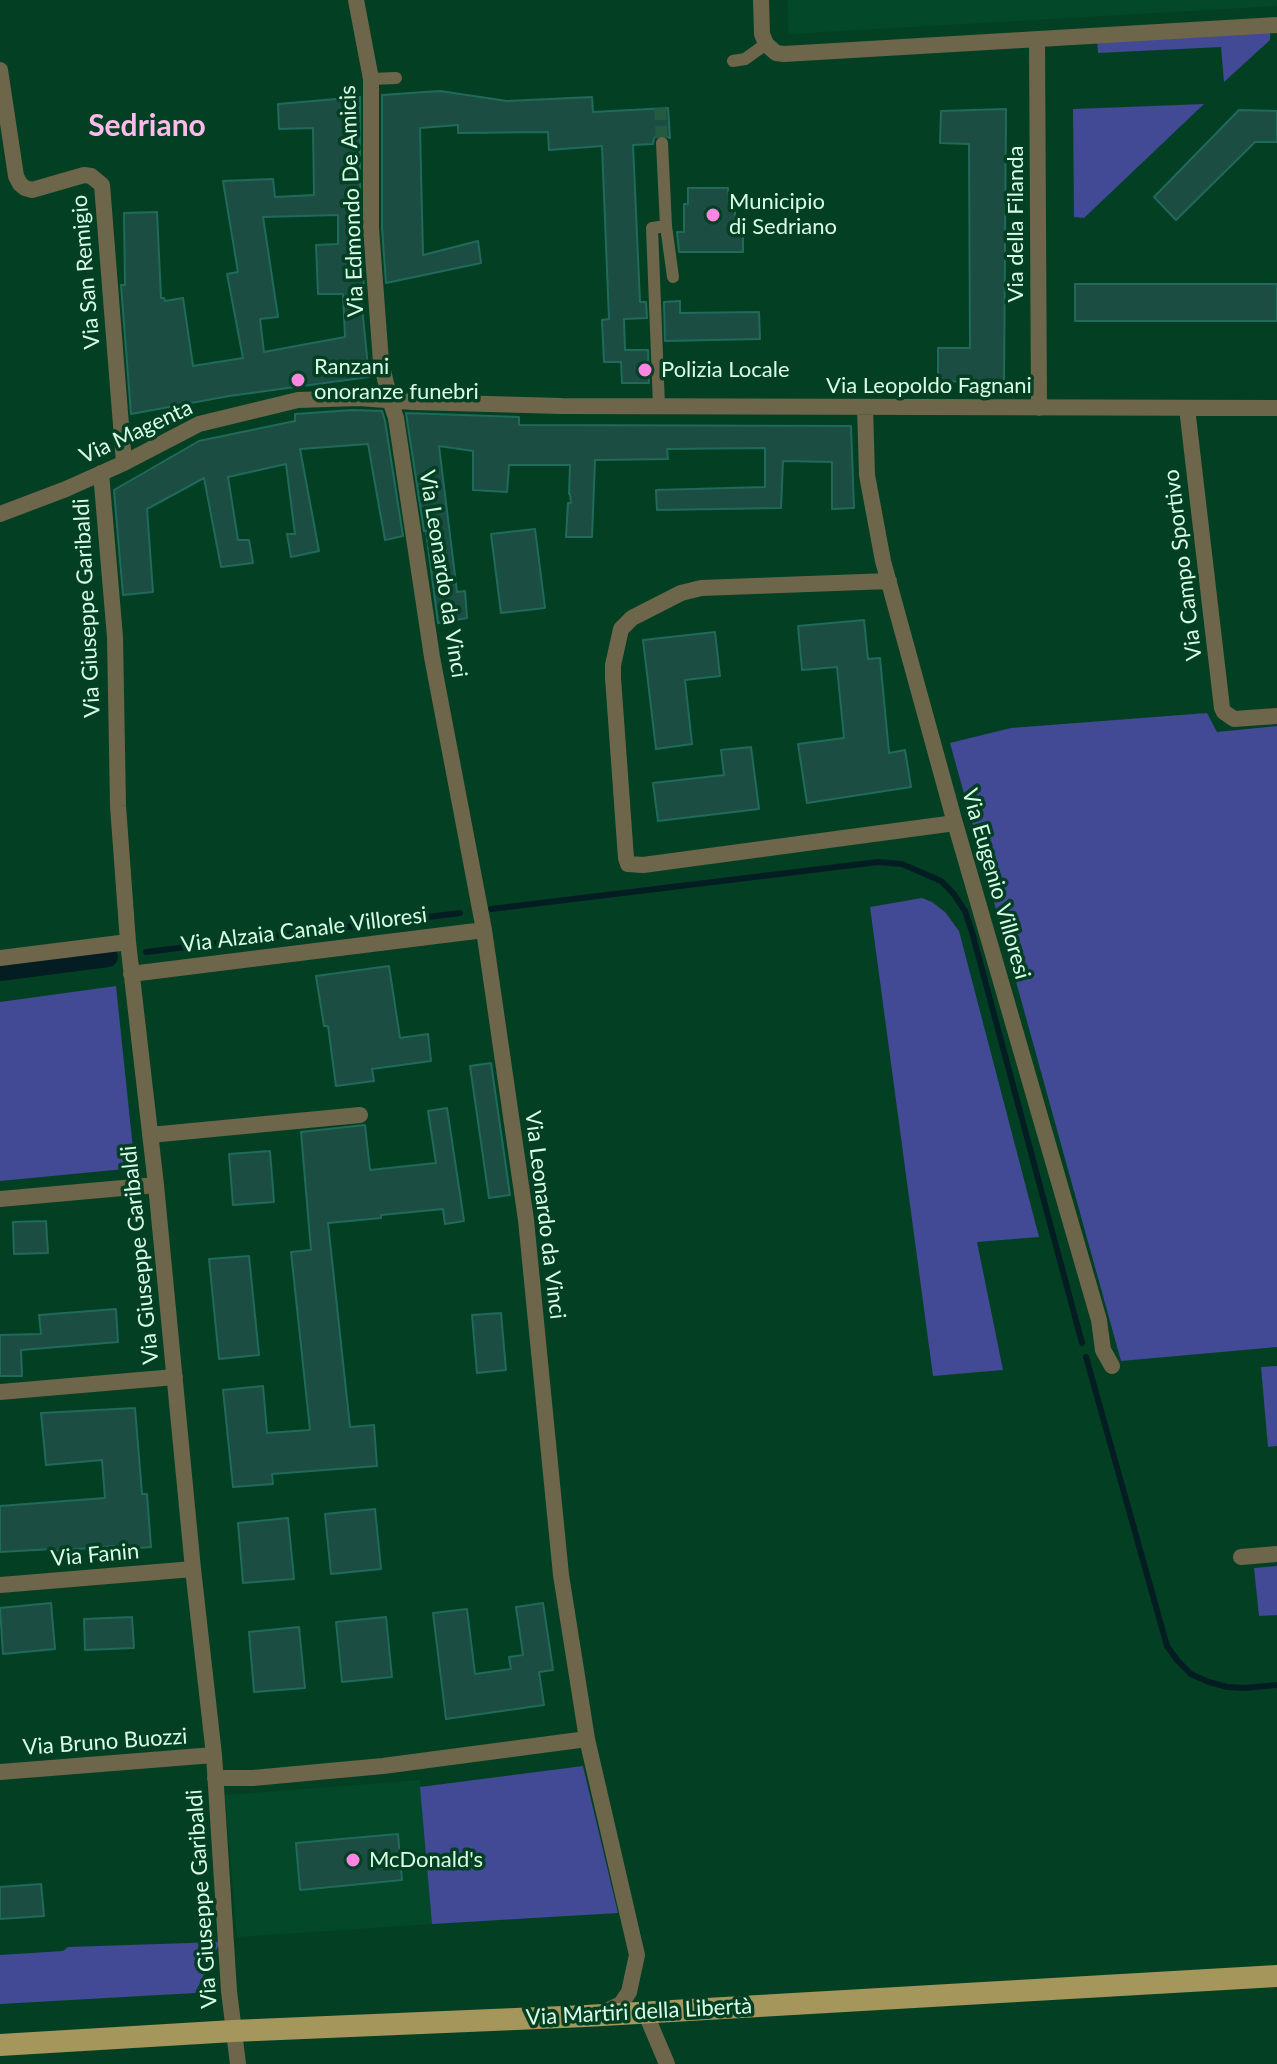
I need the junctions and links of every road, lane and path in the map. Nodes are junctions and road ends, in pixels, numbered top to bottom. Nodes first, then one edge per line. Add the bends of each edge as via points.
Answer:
1 (356, 0) edge
2 (761, 0) edge
3 (1277, 25) edge
4 (764, 39) junction
5 (1037, 39) junction
6 (733, 61) dead end
7 (0, 70) edge
8 (396, 78) dead end
9 (371, 79) junction
10 (662, 143) tunnel mouth
11 (666, 226) junction
12 (673, 277) dead end
13 (390, 400) junction
14 (659, 406) junction
15 (865, 407) junction
16 (1039, 408) junction
17 (1187, 408) junction
18 (1277, 408) edge
19 (124, 463) junction
20 (101, 473) junction
21 (0, 514) edge
22 (889, 581) junction
23 (1277, 716) edge
24 (955, 823) junction
25 (484, 930) junction
26 (128, 942) junction
27 (0, 958) edge
28 (131, 974) junction
29 (360, 1115) dead end
30 (150, 1135) junction
31 (156, 1185) junction
32 (0, 1199) edge
33 (1112, 1366) dead end
34 (175, 1377) junction
35 (0, 1392) edge
36 (1277, 1554) edge
37 (1241, 1557) dead end
38 (193, 1569) junction
39 (0, 1585) edge
40 (587, 1739) junction
41 (214, 1755) junction
42 (0, 1772) edge
43 (215, 1778) junction
44 (1277, 1976) edge
45 (645, 2012) junction
46 (595, 2015) junction
47 (233, 2031) junction
48 (0, 2045) edge
49 (238, 2064) edge
50 (667, 2064) edge

1 - 9 street, Via Edmondo De Amicis
2 - 4 street
3 - 5 street
4 - 5 street via 784,54
4 - 6 street via 745,59
5 - 16 street, Via della Filanda
7 - 19 street, Via San Remigio via 20,184 32,190 84,175 102,185 114,429
8 - 9 street
9 - 13 street, Via Edmondo De Amicis via 371,228 381,362
10 - 11 street
11 - 12 street
11 - 14 street via 652,228
13 - 14 street, Via Leopoldo Fagnani
13 - 19 street, Via Magenta via 298,400 199,424
13 - 25 street, Via Leonardo da Vinci
14 - 15 street, Via Leopoldo Fagnani
15 - 16 street, Via Leopoldo Fagnani
15 - 22 street, Via Eugenio Villoresi via 867,475
16 - 17 street, Via Leopoldo Fagnani
17 - 18 street, Via Leopoldo Fagnani
17 - 23 street, Via Campo Sportivo via 1222,708 1241,719
19 - 20 street, Via Magenta
20 - 21 street, Via Magenta
20 - 26 street, Via Giuseppe Garibaldi via 115,637 118,806
22 - 24 street, Via Eugenio Villoresi
22 - 24 street via 701,588 632,618 621,629 613,678 626,858 628,864 643,865
24 - 33 street, Via Eugenio Villoresi via 1099,1320 1103,1350
25 - 28 street, Via Alzaia Canale Villoresi
25 - 40 street, Via Leonardo da Vinci via 526,1220 561,1575
26 - 27 street
26 - 28 street, Via Giuseppe Garibaldi
28 - 30 street, Via Giuseppe Garibaldi
29 - 30 street
30 - 31 street, Via Giuseppe Garibaldi
31 - 32 street
31 - 34 street, Via Giuseppe Garibaldi
34 - 35 street
34 - 38 street, Via Giuseppe Garibaldi
36 - 37 street
38 - 39 street, Via Fanin
38 - 41 street, Via Giuseppe Garibaldi
40 - 43 street via 383,1766
40 - 46 street, Via Leonardo da Vinci via 637,1955 621,2004
41 - 42 street, Via Bruno Buozzi
41 - 43 street, Via Giuseppe Garibaldi
43 - 47 street, Via Giuseppe Garibaldi
44 - 45 main road, Via Martiri della Libertà
45 - 46 main road, Via Martiri della Libertà
45 - 50 street
46 - 47 main road, Via Martiri della Libertà
47 - 48 main road, Via Martiri della Libertà
47 - 49 street, Via Giuseppe Garibaldi

